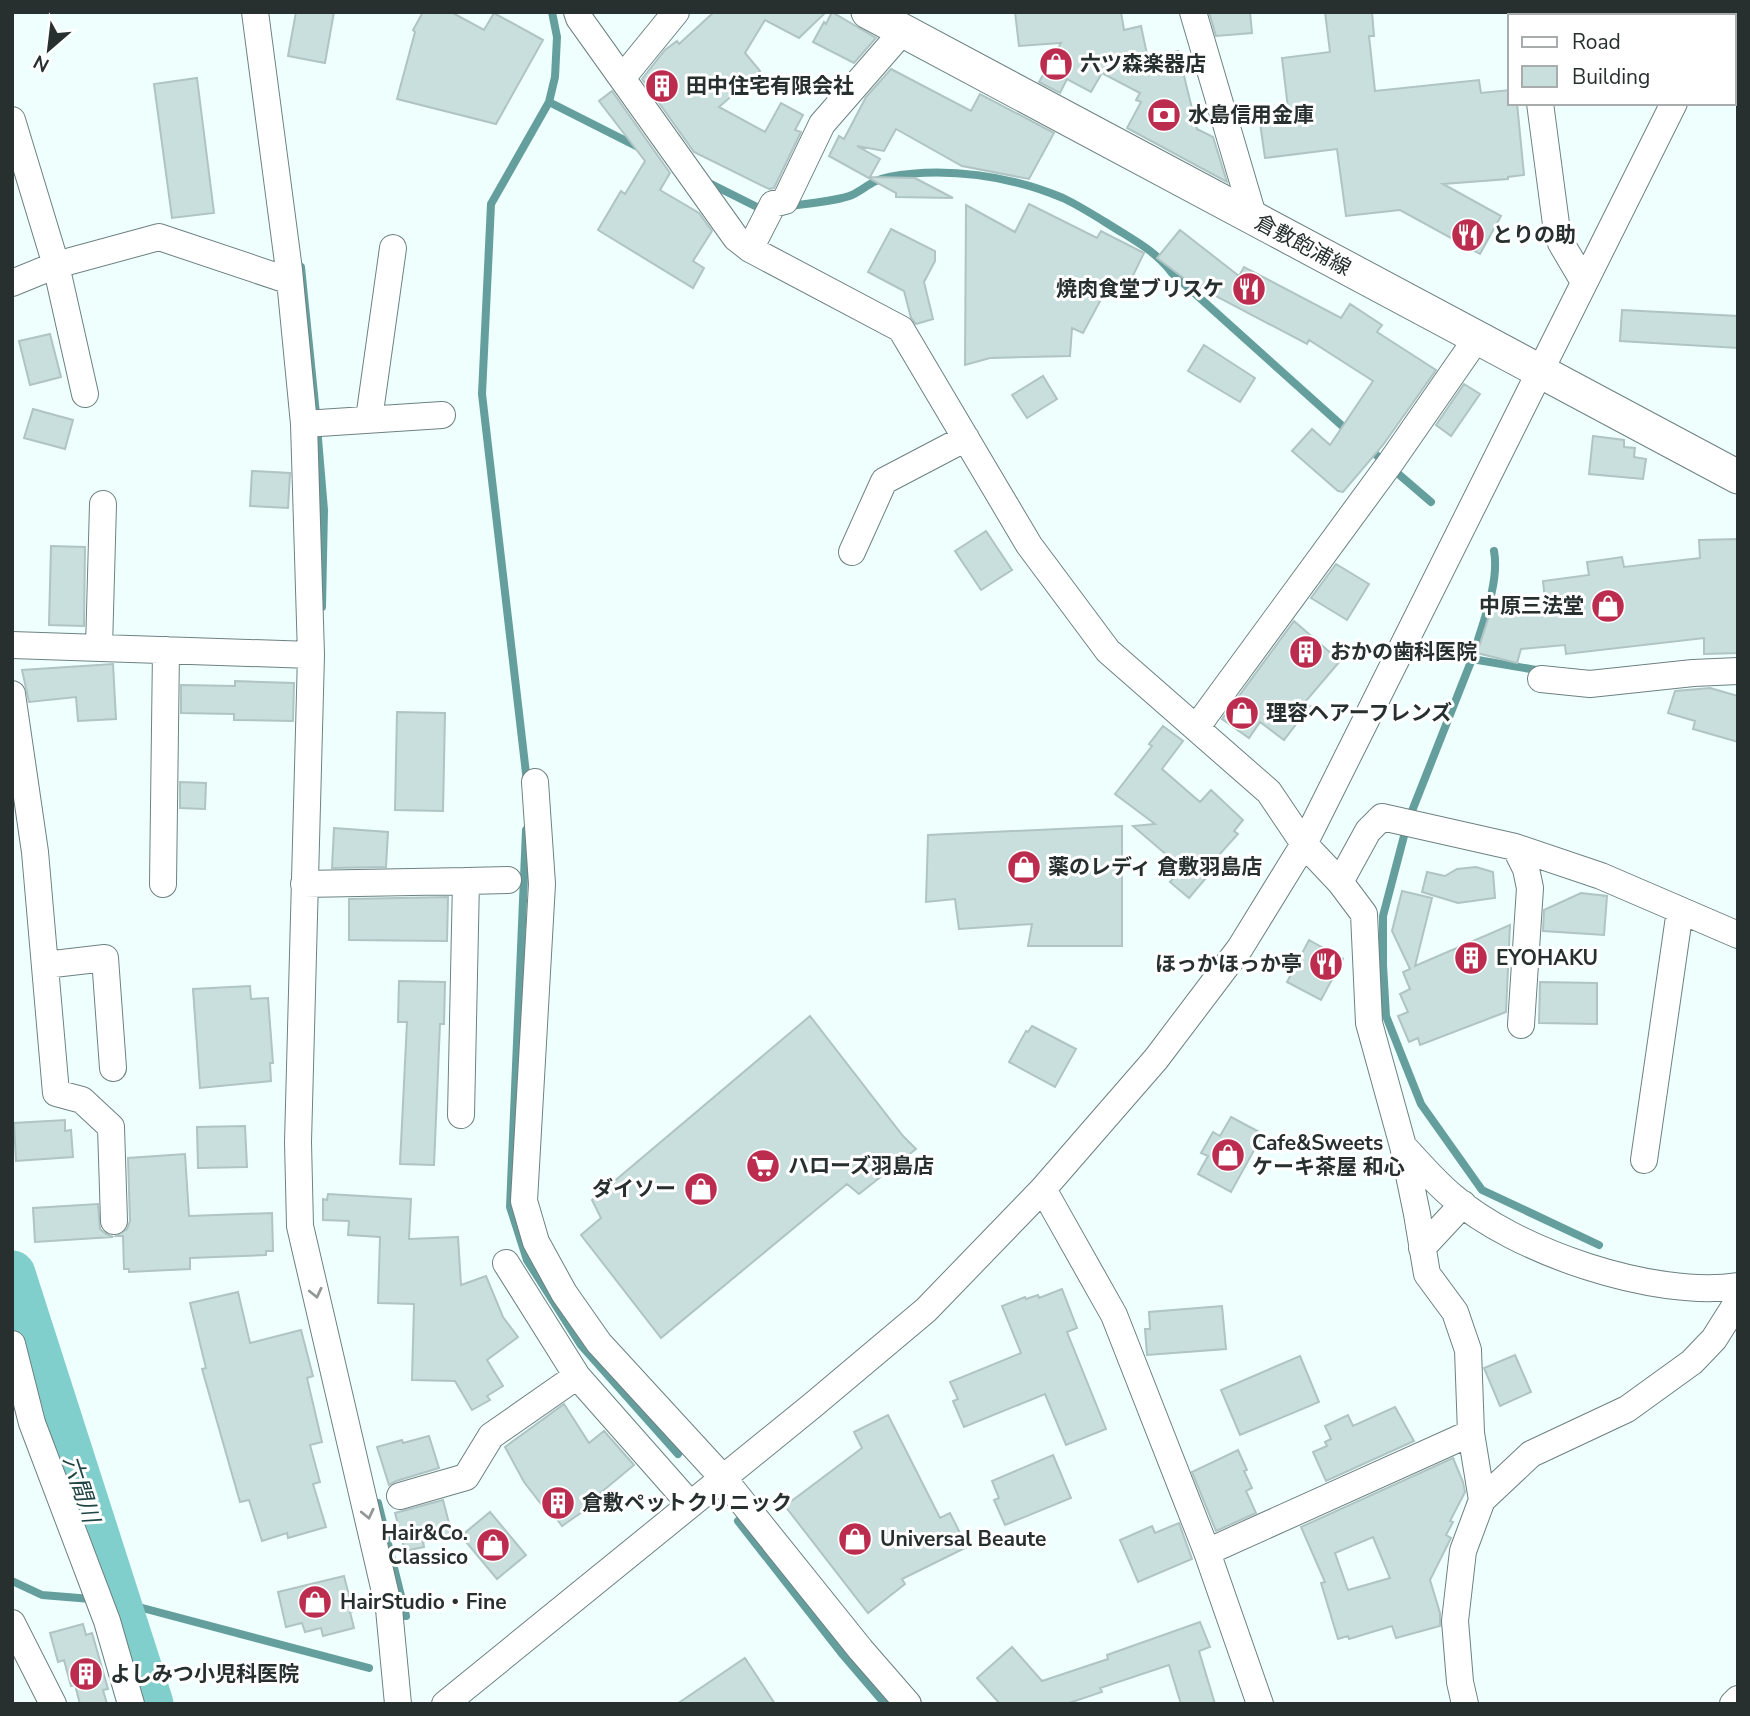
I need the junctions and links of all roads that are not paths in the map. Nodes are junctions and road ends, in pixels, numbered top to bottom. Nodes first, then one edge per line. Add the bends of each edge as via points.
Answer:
1 (255, 12) edge
2 (577, 12) edge
3 (676, 12) edge
4 (868, 12) edge
5 (1193, 12) edge
6 (903, 31) junction
7 (623, 78) junction
8 (1540, 105) edge
9 (1673, 105) edge
10 (12, 120) edge
11 (1254, 219) junction
12 (393, 248) dead end
13 (750, 249) junction
14 (56, 265) junction
15 (290, 281) junction
16 (1584, 282) junction
17 (12, 283) edge
18 (1477, 338) junction
19 (1540, 371) junction
20 (85, 394) dead end
21 (442, 415) dead end
22 (369, 419) junction
23 (314, 423) junction
24 (966, 438) junction
25 (1738, 477) edge
26 (103, 504) dead end
27 (852, 552) dead end
28 (12, 645) edge
29 (99, 648) junction
30 (166, 650) junction
31 (310, 655) junction
32 (1738, 671) edge
33 (1541, 680) dead end
34 (12, 694) edge
35 (1196, 728) junction
36 (535, 782) dead end
37 (1304, 844) junction
38 (1515, 847) junction
39 (508, 880) dead end
40 (466, 881) junction
41 (1340, 882) junction
42 (312, 883) junction
43 (163, 884) dead end
44 (1680, 910) junction
45 (1738, 935) edge
46 (45, 965) junction
47 (1521, 1025) dead end
48 (113, 1068) dead end
49 (461, 1115) dead end
50 (1403, 1146) junction
51 (1644, 1160) dead end
52 (1043, 1189) junction
53 (1463, 1204) junction
54 (114, 1221) dead end
55 (1422, 1248) junction
56 (506, 1263) dead end
57 (1738, 1286) edge
58 (1738, 1301) edge
59 (12, 1344) edge
60 (577, 1376) junction
61 (1471, 1433) junction
62 (723, 1479) junction
63 (400, 1496) dead end
64 (1482, 1500) junction
65 (690, 1504) junction
66 (1207, 1552) junction
67 (12, 1623) edge
68 (1738, 1699) edge
69 (53, 1704) edge
70 (131, 1704) edge
71 (398, 1704) edge
72 (445, 1704) edge
73 (908, 1704) edge
74 (1260, 1704) edge
75 (1465, 1704) edge
76 (1733, 1704) edge

1 - 15 street
2 - 7 street
3 - 7 street
4 - 6 main road, 倉敷飽浦線
5 - 11 street
6 - 11 main road, 倉敷飽浦線
6 - 13 street via 821,124 785,201 773,204
7 - 13 street via 736,238
8 - 16 street via 1556,224
9 - 16 street
10 - 14 street
11 - 18 main road, 倉敷飽浦線
12 - 22 street
13 - 24 street via 901,329
14 - 15 street via 159,237
14 - 17 street
14 - 20 street
15 - 23 street
16 - 19 street
18 - 19 main road, 倉敷飽浦線
18 - 35 street
19 - 25 main road, 倉敷飽浦線
19 - 37 street
21 - 22 street
22 - 23 street
23 - 31 street
24 - 27 street via 884,481
24 - 35 street via 1029,545 1108,651
26 - 29 street
28 - 29 street
29 - 30 street
30 - 31 street
30 - 43 street
31 - 42 street
32 - 33 street via 1590,684
34 - 46 street via 35,852
35 - 37 street via 1269,792
36 - 62 street via 542,884 524,1201 536,1242 599,1343
37 - 41 street
37 - 52 street via 1240,948 1165,1048
38 - 41 street via 1382,817 1368,831
38 - 44 street via 1601,876
38 - 47 street via 1530,888
39 - 40 street
40 - 42 street
40 - 49 street
41 - 50 street via 1364,914 1369,1023
42 -> 71 street via 298,1142 300,1226 390,1609
44 - 45 street
44 - 51 street
46 - 48 street via 105,958
46 - 54 street via 56,1093 82,1100 111,1126
50 - 53 street
50 - 55 street
52 - 62 street via 926,1310
52 - 66 street via 1114,1315
53 - 55 street
53 - 57 street via 1514,1235 1590,1268 1669,1287
55 - 61 street via 1427,1274 1455,1312 1468,1350
56 - 60 street
58 - 64 street via 1714,1339 1692,1362 1627,1409 1531,1454
59 - 70 street via 32,1423 107,1621
60 - 63 street via 491,1436 466,1477
60 - 65 street
61 - 64 street
61 - 66 street
62 - 65 street
62 - 73 street
64 - 75 street via 1463,1551 1455,1621
65 - 72 street
66 - 74 street
67 - 69 street
68 - 76 street

